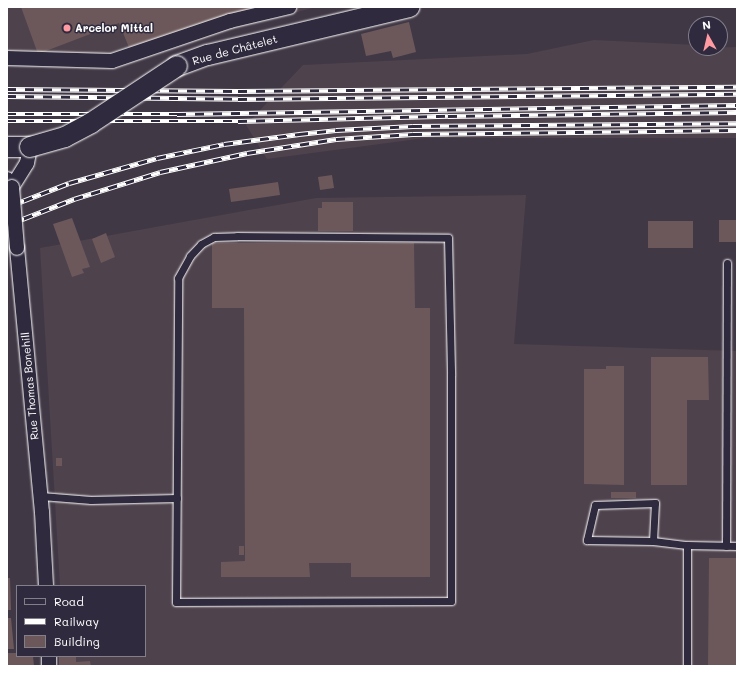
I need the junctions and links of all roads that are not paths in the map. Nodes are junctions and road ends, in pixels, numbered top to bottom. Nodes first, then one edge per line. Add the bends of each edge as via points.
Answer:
1 (289, 7) edge
2 (409, 7) edge
3 (7, 58) edge
4 (7, 147) edge
5 (30, 147) junction
6 (10, 183) edge
7 (727, 263) dead end
8 (41, 496) junction
9 (177, 498) junction
10 (653, 541) junction
11 (687, 545) junction
12 (726, 546) junction
13 (737, 546) edge
14 (46, 585) edge
15 (687, 666) edge

1 - 3 street via 230,21 112,61
2 - 5 main road, Rue de Châtelet, bridge via 208,55 177,66 91,123 65,137
4 - 5 main road, Rue de Châtelet
5 - 6 street, Rue Thomas Bonehill via 27,164
6 - 8 street, Rue Thomas Bonehill, bridge
7 - 12 lane
8 - 9 lane via 91,500
8 - 14 street, Rue Thomas Bonehill
9 - 9 lane via 176,602 452,601 448,238 237,236 214,237 201,244 190,256 178,278
10 - 10 lane via 587,540 596,505 655,503
10 - 11 lane
11 - 12 lane
11 - 15 lane
12 - 13 lane

